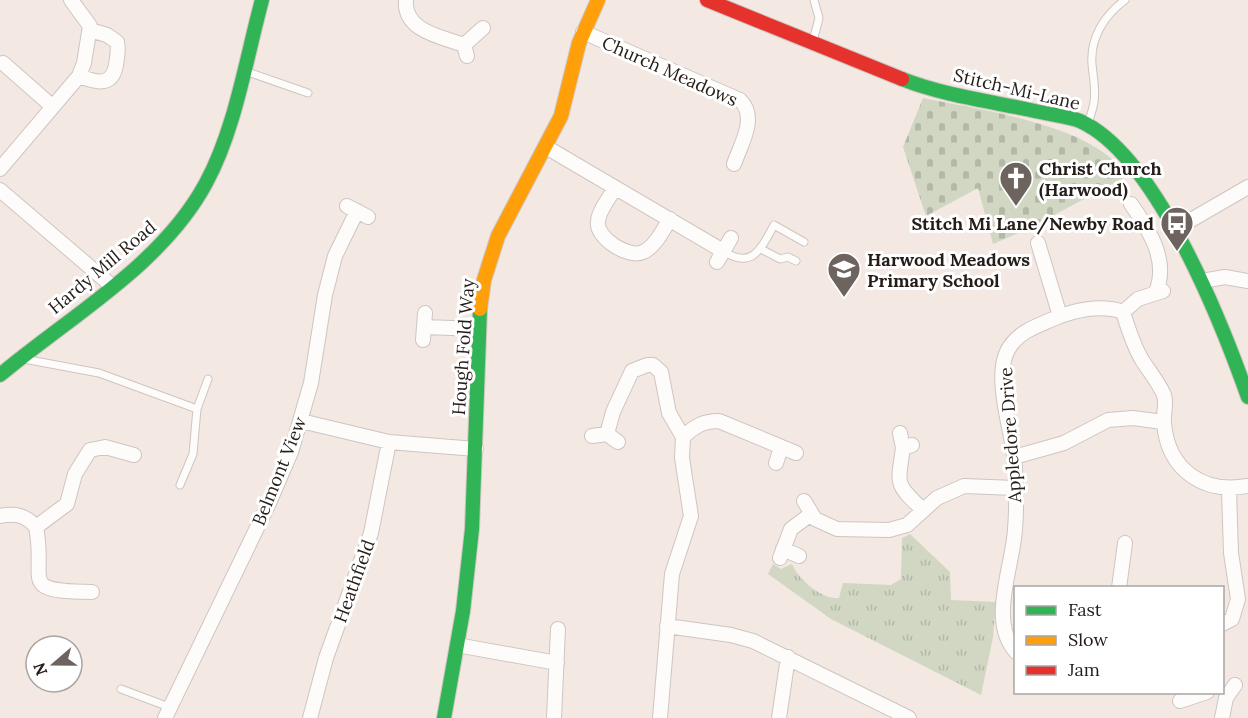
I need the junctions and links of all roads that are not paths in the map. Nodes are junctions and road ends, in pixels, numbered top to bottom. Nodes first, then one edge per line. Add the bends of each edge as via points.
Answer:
1 (71, 0) edge
2 (262, 0) edge
3 (406, 0) edge
4 (598, 0) edge
5 (707, 0) edge
6 (814, 0) edge
7 (1125, 0) edge
8 (483, 28) dead end
9 (90, 30) junction
10 (583, 32) junction
11 (812, 43) junction
12 (7, 64) dead end
13 (243, 70) junction
14 (79, 76) junction
15 (308, 93) dead end
16 (53, 107) junction
17 (1088, 124) junction
18 (546, 147) junction
19 (740, 157) dead end
20 (0, 169) edge
21 (1248, 187) edge
22 (615, 188) junction
23 (0, 190) edge
24 (1131, 204) dead end
25 (357, 212) dead end
26 (670, 219) junction
27 (1172, 231) junction
28 (731, 238) dead end
29 (804, 242) dead end
30 (761, 249) junction
31 (1044, 250) dead end
32 (720, 257) junction
33 (796, 261) dead end
34 (1202, 281) junction
35 (1248, 281) edge
36 (112, 286) junction
37 (1123, 312) junction
38 (1060, 316) junction
39 (424, 326) dead end
40 (479, 330) junction
41 (19, 358) junction
42 (0, 375) edge
43 (208, 379) dead end
44 (1248, 397) edge
45 (197, 410) junction
46 (302, 421) junction
47 (1163, 422) junction
48 (900, 433) dead end
49 (592, 436) dead end
50 (683, 437) junction
51 (389, 442) junction
52 (781, 448) junction
53 (476, 449) junction
54 (796, 453) dead end
55 (134, 455) dead end
56 (1014, 457) junction
57 (776, 463) dead end
58 (180, 485) dead end
59 (1248, 486) edge
60 (1015, 488) junction
61 (1229, 489) junction
62 (804, 501) dead end
63 (922, 509) junction
64 (811, 514) junction
65 (0, 516) edge
66 (36, 527) junction
67 (1125, 543) dead end
68 (799, 556) dead end
69 (1119, 586) edge
70 (92, 592) dead end
71 (1224, 623) edge
72 (667, 626) junction
73 (558, 629) dead end
74 (457, 645) junction
75 (1014, 650) edge
76 (788, 657) junction
77 (557, 663) junction
78 (1235, 685) edge
79 (121, 689) dead end
80 (1204, 694) edge
81 (1180, 701) dead end
82 (167, 713) edge
83 (310, 718) edge
84 (444, 718) edge
85 (554, 718) edge
86 (660, 718) edge
87 (779, 718) edge
88 (909, 718) edge
89 (1222, 718) edge

1 - 9 street
2 - 13 street, Hardy Mill Road
3 - 8 street via 406,22 466,51
4 - 10 street, Hough Fold Way
5 - 11 street, Stitch-Mi-Lane
6 - 11 lane via 819,18
7 - 17 lane via 1101,25 1095,40 1095,101
9 - 14 street
9 - 14 street via 117,42 114,74 100,82
10 - 18 street, Hough Fold Way via 567,97
10 - 19 street, Church Meadows via 740,100 747,109 749,122
11 - 17 street, Stitch-Mi-Lane via 914,84
12 - 16 street
13 - 15 lane
13 - 36 street, Hardy Mill Road via 223,147 207,182 170,232
14 - 16 street
16 - 20 street
17 - 27 street, Stitch-Mi-Lane via 1125,158
18 - 22 street
18 - 40 street, Hough Fold Way via 509,208 493,245 484,278
21 - 27 street
22 - 26 street
22 - 26 street via 599,216 598,229 630,253 640,254 650,248
23 - 36 street
24 - 37 street via 1156,248 1161,291 1138,299
25 - 46 street, Belmont View via 335,255
26 - 32 street
27 - 34 street, Stitch-Mi-Lane
28 - 32 street
29 - 30 lane via 774,225
30 - 32 lane via 741,259
30 - 33 lane via 780,259
31 - 38 street
34 - 35 street via 1225,277
34 - 44 street, Stitch-Mi-Lane
36 - 41 street, Hardy Mill Road
37 - 38 street, Appledore Drive via 1102,307
37 - 47 street via 1134,345 1165,398
38 - 56 street, Appledore Drive via 1023,333 1005,354 1002,380
39 - 40 street
40 - 53 street, Hough Fold Way
41 - 42 street, Hardy Mill Road
41 - 45 lane via 99,373
43 - 45 lane
45 - 58 lane via 193,454
46 - 51 street
46 - 82 street, Belmont View via 269,503
47 - 56 street via 1108,420 1064,443
47 - 61 street via 1172,448 1187,471 1206,485
48 - 63 street via 907,446 898,483
49 - 50 street via 613,438 628,376 636,368 653,365 662,372 669,413
50 - 52 street via 696,425 719,421
50 - 72 street via 682,458 691,516 672,574
51 - 53 street
51 - 83 street, Heathfield via 371,533 326,658
52 - 54 street
52 - 57 street
53 - 74 street, Hough Fold Way via 469,569
55 - 66 street via 118,455 105,447 90,450 75,474 68,504
56 - 60 street, Appledore Drive
59 - 61 street
60 - 63 street via 964,486
60 - 75 street, Appledore Drive via 1015,530 1002,622 1007,642
61 - 71 street via 1231,553 1238,599 1232,619
62 - 64 street
63 - 64 street via 906,525 890,530 837,529
64 - 68 street via 791,529 782,554
65 - 66 street via 16,514
66 - 70 street via 39,580 49,590 73,586
67 - 69 street
72 - 76 street via 730,635
72 - 86 street
73 - 77 street
74 - 77 street
74 - 84 street, Hough Fold Way
76 - 87 street
76 - 88 street
77 - 85 street
78 - 89 street via 1226,698
79 - 82 lane
80 - 81 street

